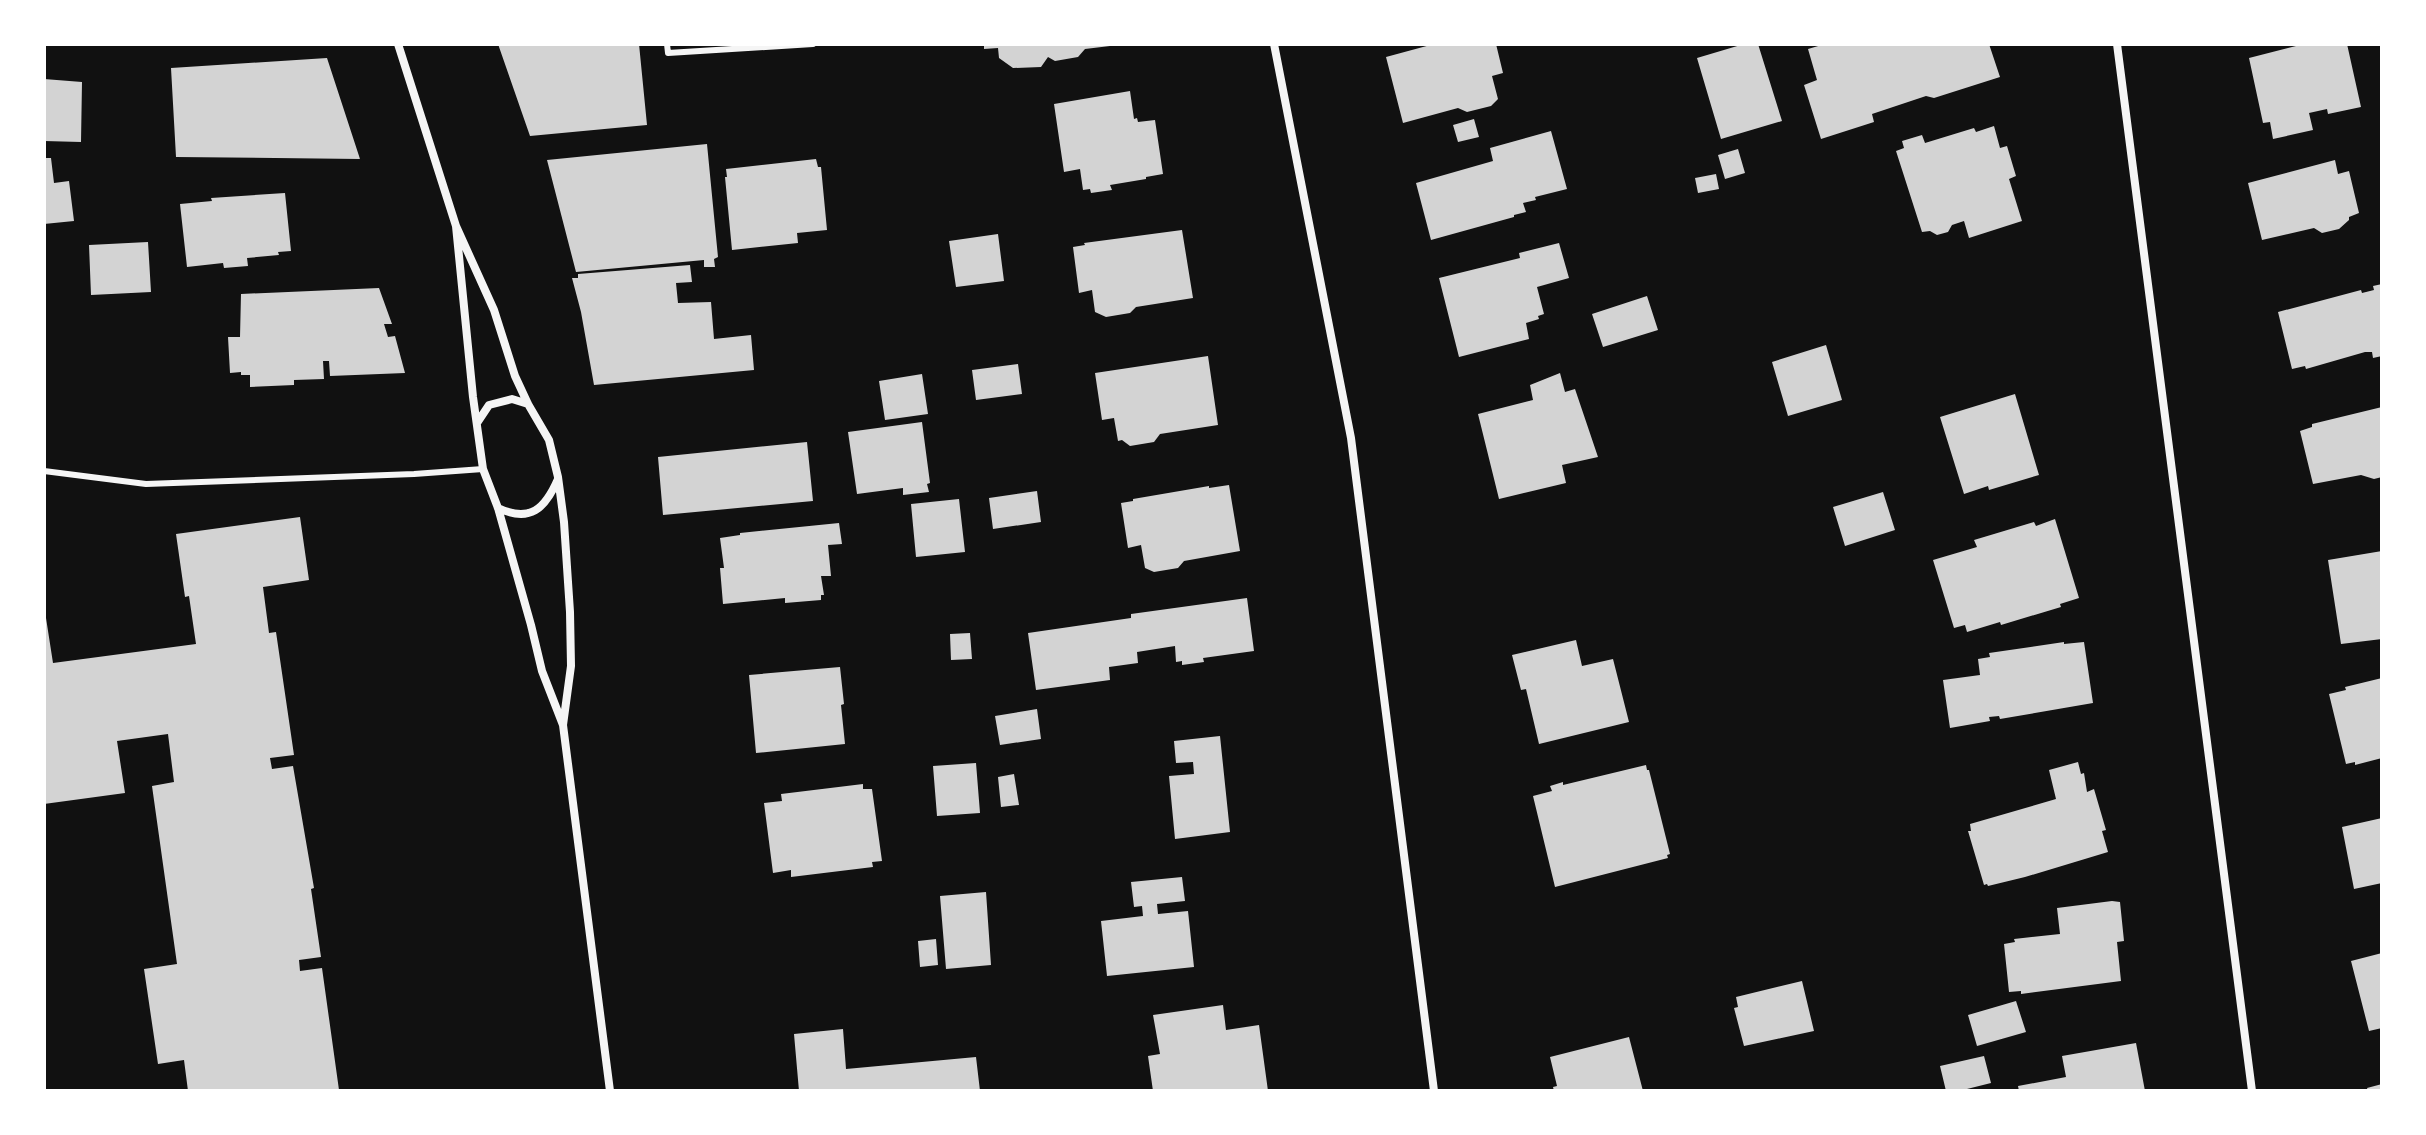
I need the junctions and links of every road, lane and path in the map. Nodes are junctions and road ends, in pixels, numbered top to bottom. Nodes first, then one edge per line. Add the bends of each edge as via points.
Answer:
1 (398, 44) edge
2 (667, 44) edge
3 (813, 44) edge
4 (1274, 44) edge
5 (2117, 44) edge
6 (456, 226) junction
7 (528, 404) junction
8 (476, 423) junction
9 (483, 469) junction
10 (44, 471) edge
11 (558, 477) junction
12 (498, 508) junction
13 (563, 725) junction
14 (610, 1091) edge
15 (1434, 1091) edge
16 (2252, 1091) edge

1 - 6 street
2 - 3 lane via 668,53
4 - 15 street via 1351,438
5 - 16 street
6 - 7 street
6 - 8 street
7 - 8 street via 512,399 489,405
7 - 11 street via 549,440
8 - 9 street
9 - 10 lane via 146,484
9 - 12 street
11 - 12 street via 549,499 534,511 513,515
11 - 13 street via 571,652
12 - 13 street via 542,671
13 - 14 street

